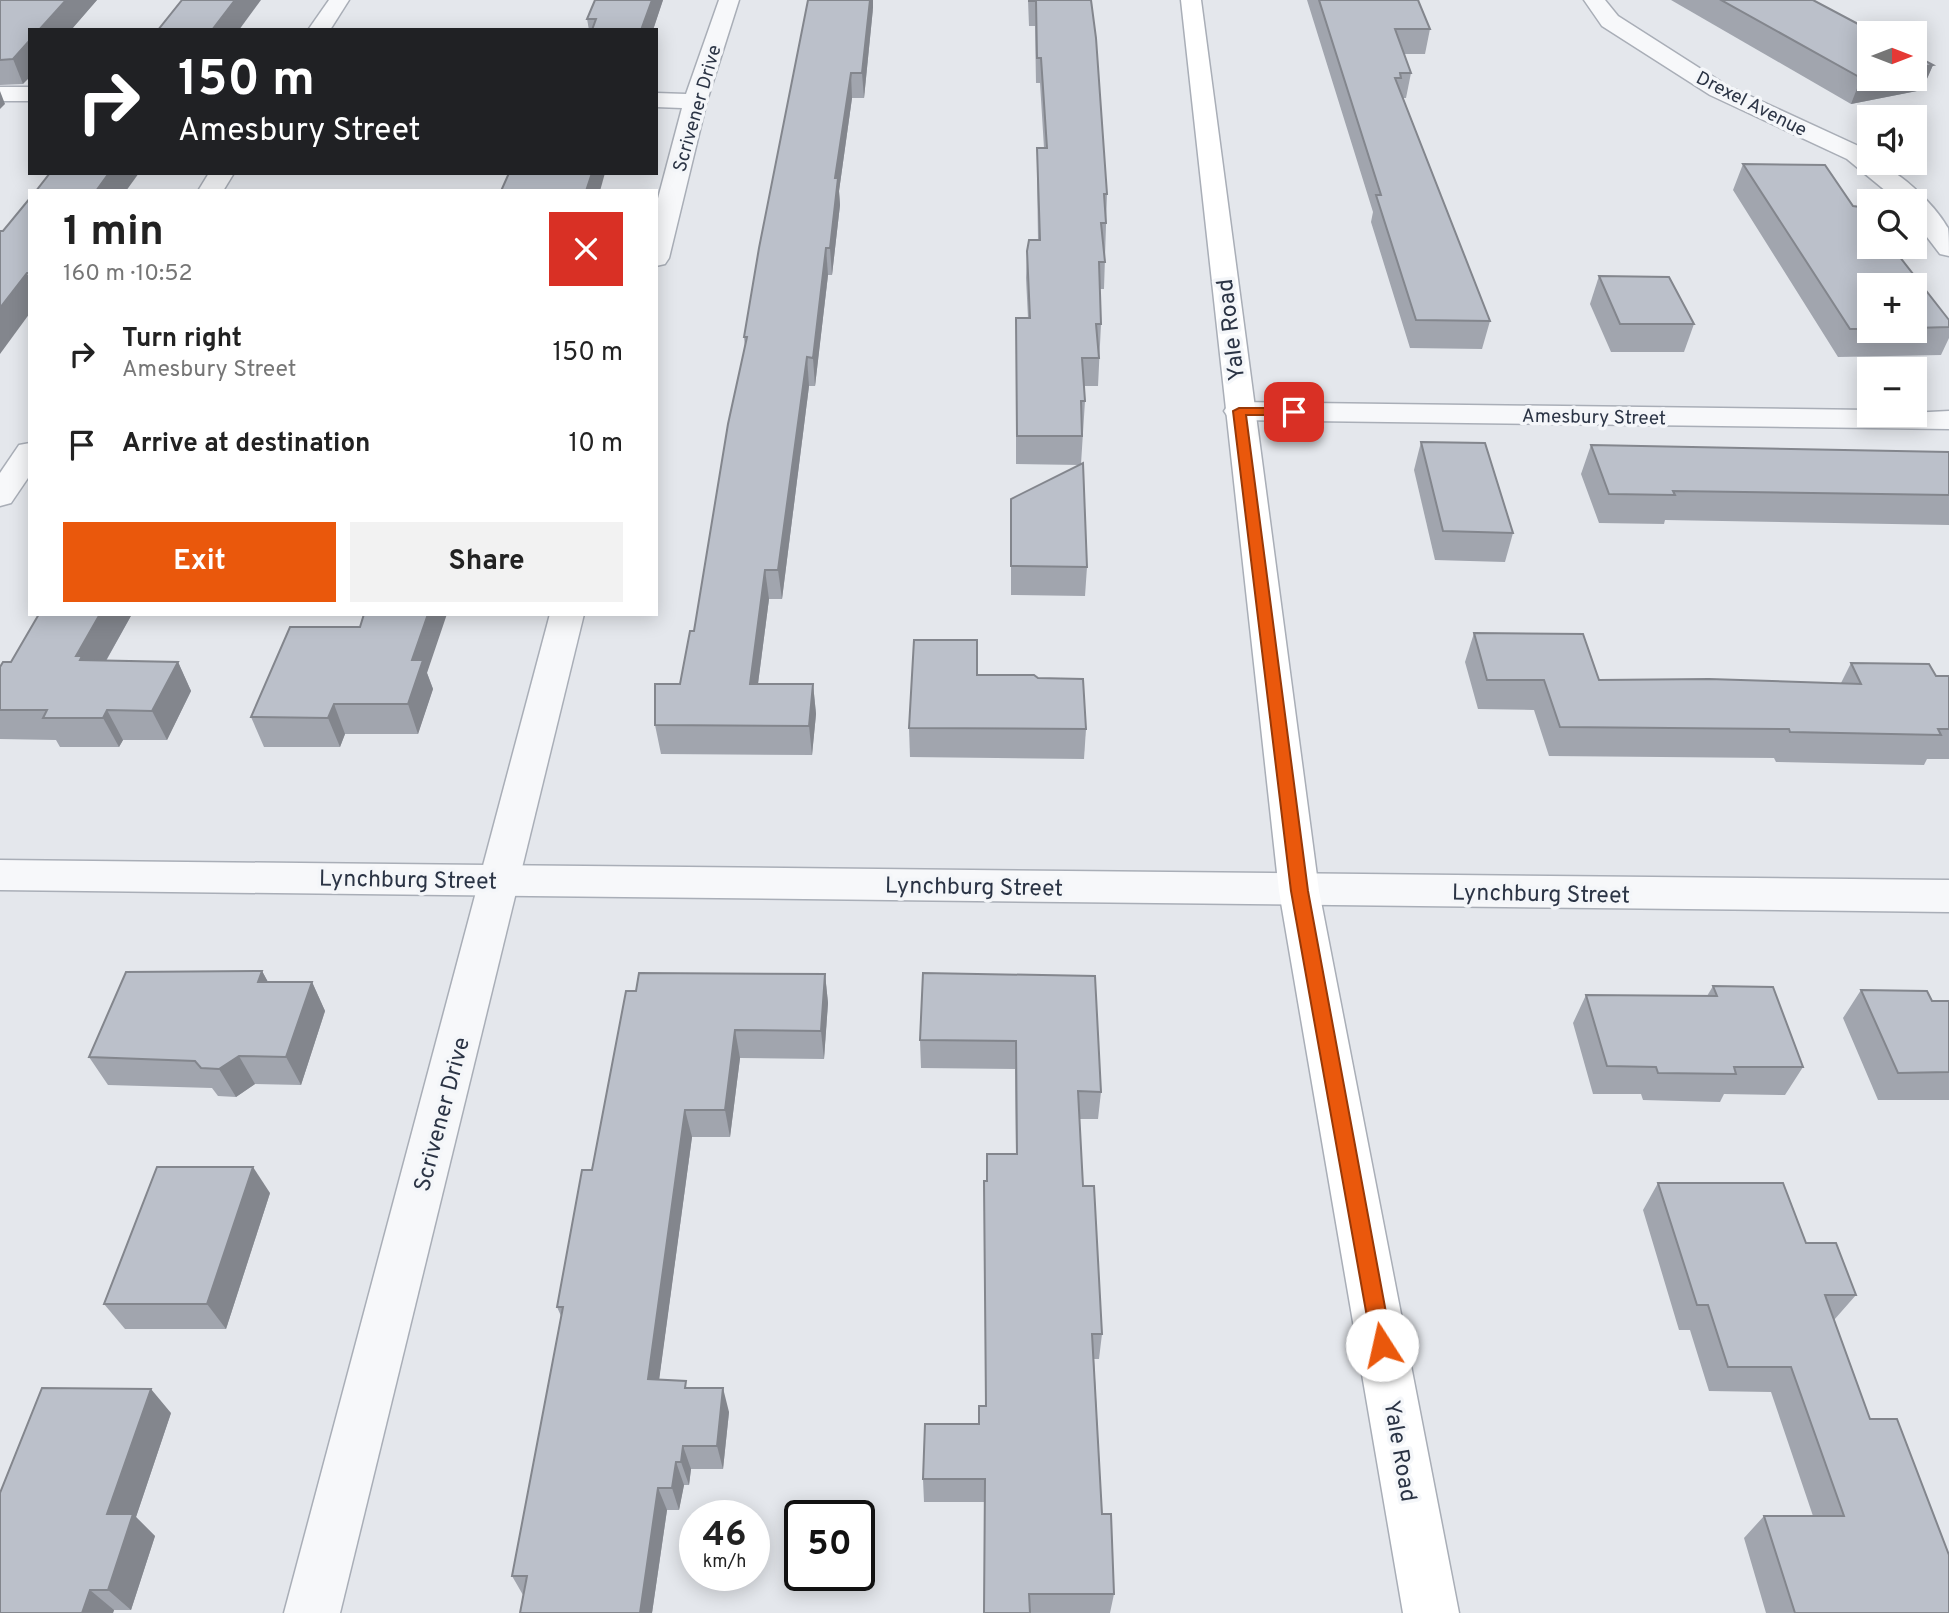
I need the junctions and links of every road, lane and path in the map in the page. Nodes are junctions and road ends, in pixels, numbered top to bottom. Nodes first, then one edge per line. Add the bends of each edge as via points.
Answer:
1 (339, 0) edge
2 (729, 0) edge
3 (1191, 0) edge
4 (1594, 0) edge
5 (320, 28) edge
6 (0, 94) edge
7 (28, 94) edge
8 (658, 100) edge
9 (695, 101) junction
10 (1898, 189) edge
11 (1927, 219) edge
12 (1949, 248) edge
13 (658, 250) edge
14 (1239, 411) junction
15 (1949, 420) edge
16 (28, 455) edge
17 (0, 496) edge
18 (567, 616) edge
19 (0, 875) edge
20 (501, 880) junction
21 (1299, 891) junction
22 (1949, 896) edge
23 (312, 1613) edge
24 (1431, 1613) edge

1 - 5 street
2 - 9 street, Scrivener Drive
3 - 14 main road, Yale Road
4 - 10 street, Drexel Avenue via 1610,21 1718,90 1856,154
6 - 7 street
8 - 9 street
9 - 13 street, Scrivener Drive
11 - 12 street, Drexel Avenue
14 - 15 street, Amesbury Street
14 - 21 main road, Yale Road
16 - 17 street
18 - 20 street, Scrivener Drive
19 - 20 street, Lynchburg Street
20 - 21 street, Lynchburg Street
20 - 23 street, Scrivener Drive
21 - 22 street, Lynchburg Street
21 - 24 main road, Yale Road

